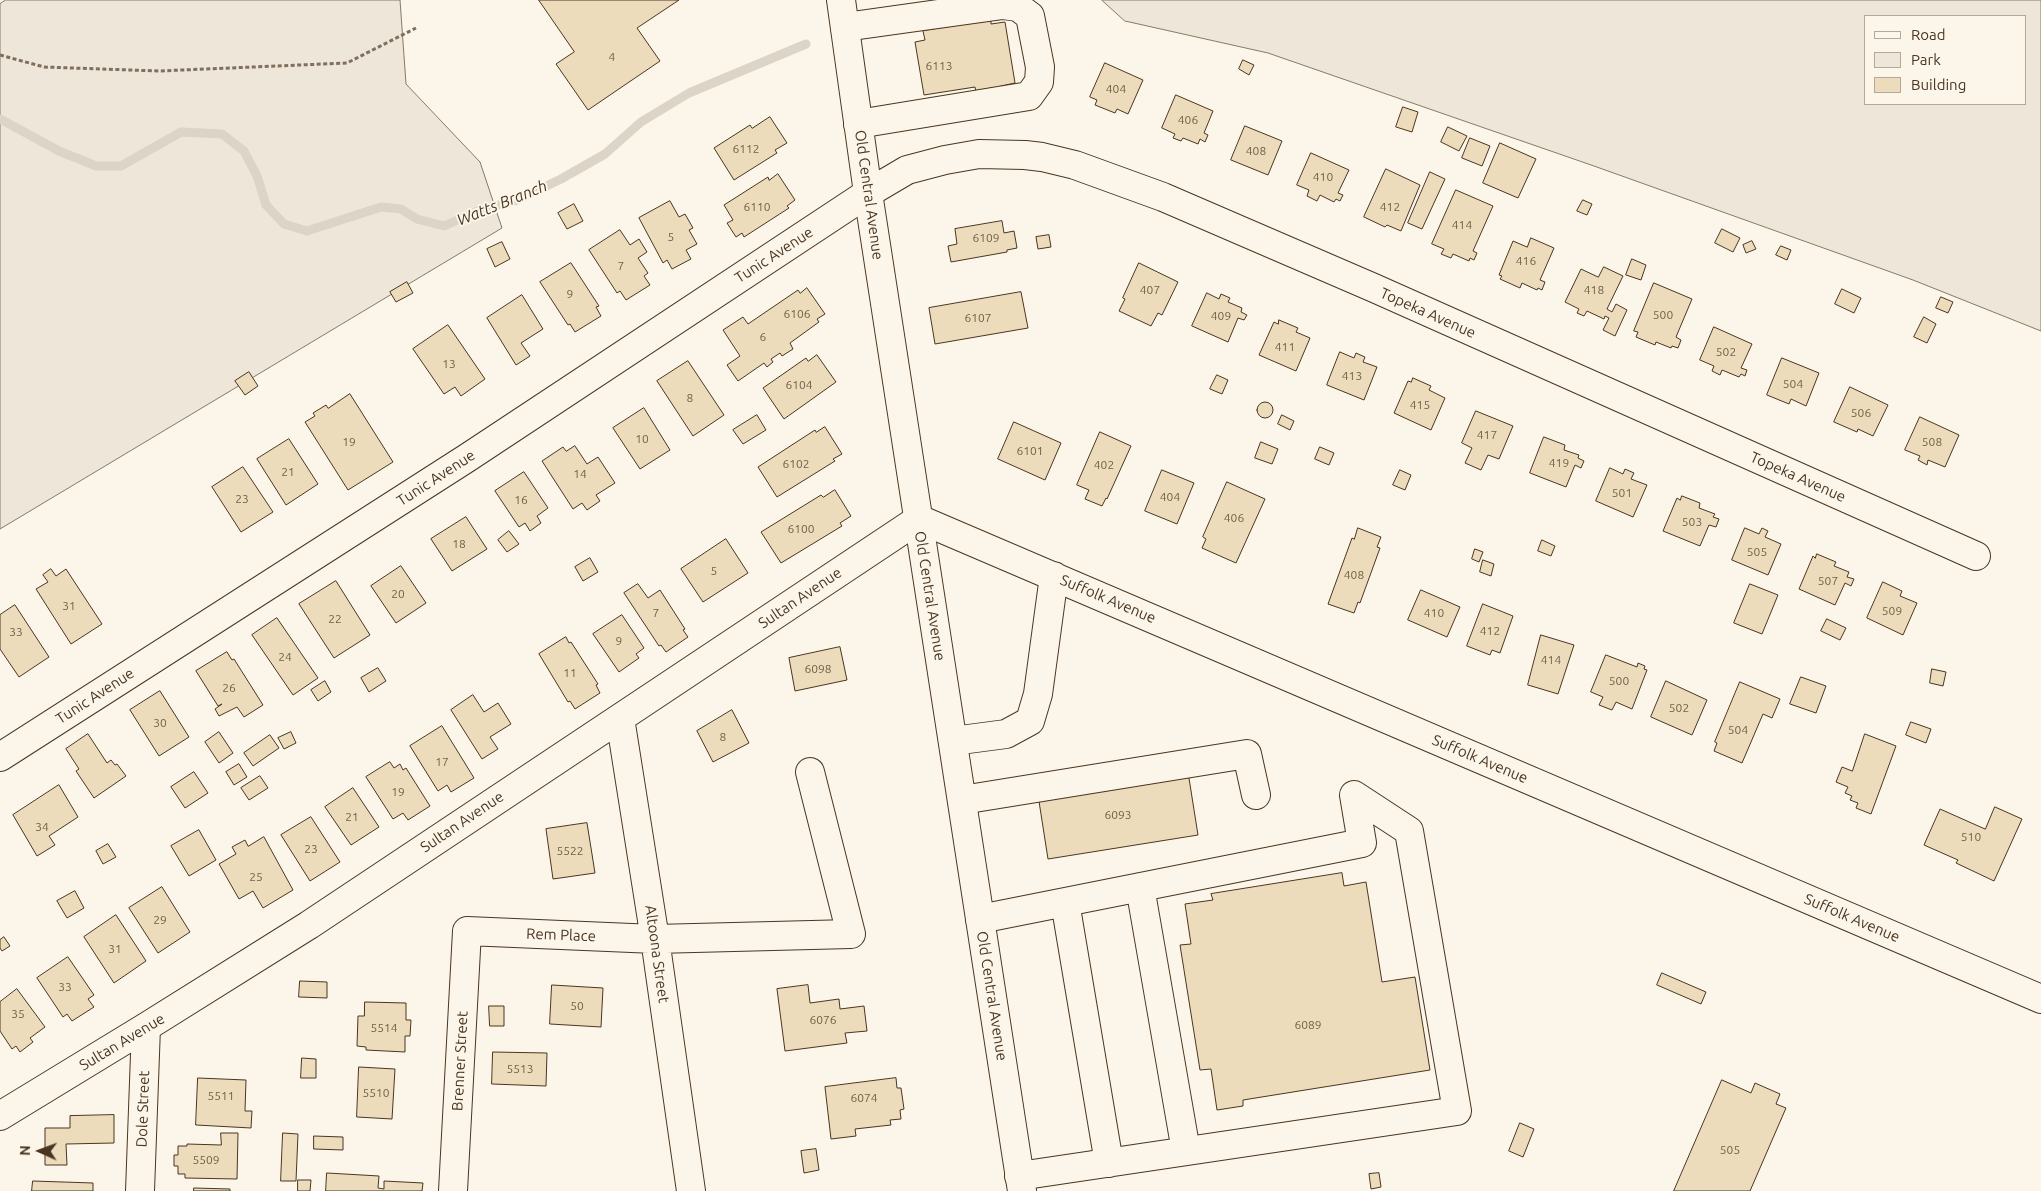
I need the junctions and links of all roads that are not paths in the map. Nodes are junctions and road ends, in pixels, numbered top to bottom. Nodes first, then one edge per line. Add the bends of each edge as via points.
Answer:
1 (841, 0) edge
2 (845, 26) junction
3 (858, 124) junction
4 (868, 193) junction
5 (919, 520) junction
6 (1976, 556) dead end
7 (1054, 576) junction
8 (620, 718) junction
9 (953, 741) junction
10 (0, 757) edge
11 (810, 772) dead end
12 (1256, 795) dead end
13 (962, 800) junction
14 (1140, 887) junction
15 (1066, 902) junction
16 (980, 919) junction
17 (467, 931) joint
18 (655, 939) junction
19 (2041, 999) edge
20 (146, 1027) junction
21 (2, 1112) edge
22 (1186, 1151) junction
23 (1109, 1163) junction
24 (1021, 1183) edge
25 (140, 1191) edge
26 (453, 1191) edge
27 (691, 1191) edge

1 - 2 street, Old Central Avenue
2 - 3 street, Old Central Avenue
2 - 3 street via 1003,5 1018,7 1030,16 1040,67 1039,82 1029,96
3 - 4 street, Old Central Avenue
4 - 5 street, Old Central Avenue
4 - 6 street, Topeka Avenue via 907,170 979,154 1025,154 1075,165 1163,197 1365,284
4 - 10 street, Tunic Avenue via 467,458
5 - 7 street, Suffolk Avenue
5 - 8 street, Sultan Avenue
5 - 9 street, Old Central Avenue
7 - 9 street via 1038,694 1030,721 1006,734
7 - 19 street, Suffolk Avenue
8 - 18 street, Altoona Street
8 - 20 street, Sultan Avenue via 309,925
9 - 13 street, Old Central Avenue
11 - 18 street, Rem Place via 851,934
12 - 13 street via 1247,754
13 - 16 street, Old Central Avenue
14 - 15 street
14 - 22 street
14 - 22 street via 1362,843 1354,795 1409,831 1457,1111
15 - 16 street
15 - 23 street
16 - 24 street, Old Central Avenue
17 - 18 street, Rem Place
17 - 26 street, Brenner Street
18 - 27 street, Altoona Street
20 - 21 street, Sultan Avenue
20 - 25 street, Dole Street
22 - 23 street
23 - 24 street

